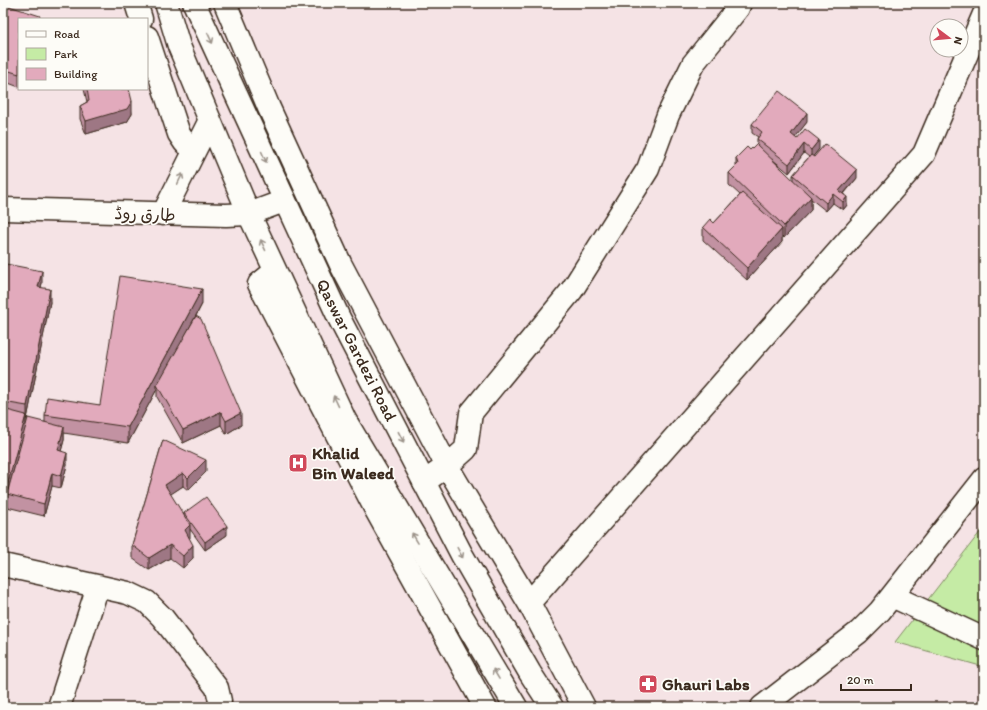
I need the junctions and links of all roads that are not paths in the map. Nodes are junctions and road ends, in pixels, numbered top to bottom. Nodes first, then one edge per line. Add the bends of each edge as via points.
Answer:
1 (136, 3) edge
2 (166, 3) edge
3 (194, 3) edge
4 (225, 3) edge
5 (740, 3) edge
6 (984, 14) edge
7 (141, 18) edge
8 (148, 40) edge
9 (210, 120) junction
10 (196, 147) junction
11 (284, 201) junction
12 (3, 209) edge
13 (163, 214) junction
14 (248, 214) junction
15 (275, 270) junction
16 (447, 466) junction
17 (984, 479) edge
18 (424, 482) junction
19 (3, 565) edge
20 (98, 586) junction
21 (892, 596) junction
22 (529, 603) junction
23 (984, 639) edge
24 (219, 704) edge
25 (59, 707) edge
26 (485, 707) edge
27 (516, 707) edge
28 (552, 707) edge
29 (584, 707) edge
30 (762, 707) edge

1 - 7 street
2 - 9 street via 179,46
3 -> 11 street, Qaswar Gardezi Road
4 - 16 street via 269,108 341,265
5 - 16 street via 693,64 668,115 648,169 577,283 472,413 466,449
6 - 22 street via 924,154
8 - 10 street via 179,134 185,143
9 - 10 street
9 - 14 street
13 -> 10 street
11 - 14 street, طارق روڈ
11 -> 18 street, Qaswar Gardezi Road via 339,318
12 - 13 street, طارق روڈ
13 - 14 street, طارق روڈ
15 -> 14 street
15 - 26 street via 259,284 377,512
27 -> 15 street via 345,420
16 - 18 street
16 - 22 street
17 - 21 street
18 -> 28 street, Qaswar Gardezi Road via 462,556
19 - 20 street
20 - 24 street via 128,593 147,602 162,617 217,688
20 - 25 street
21 - 23 street
21 - 30 street via 859,632
22 - 29 street

